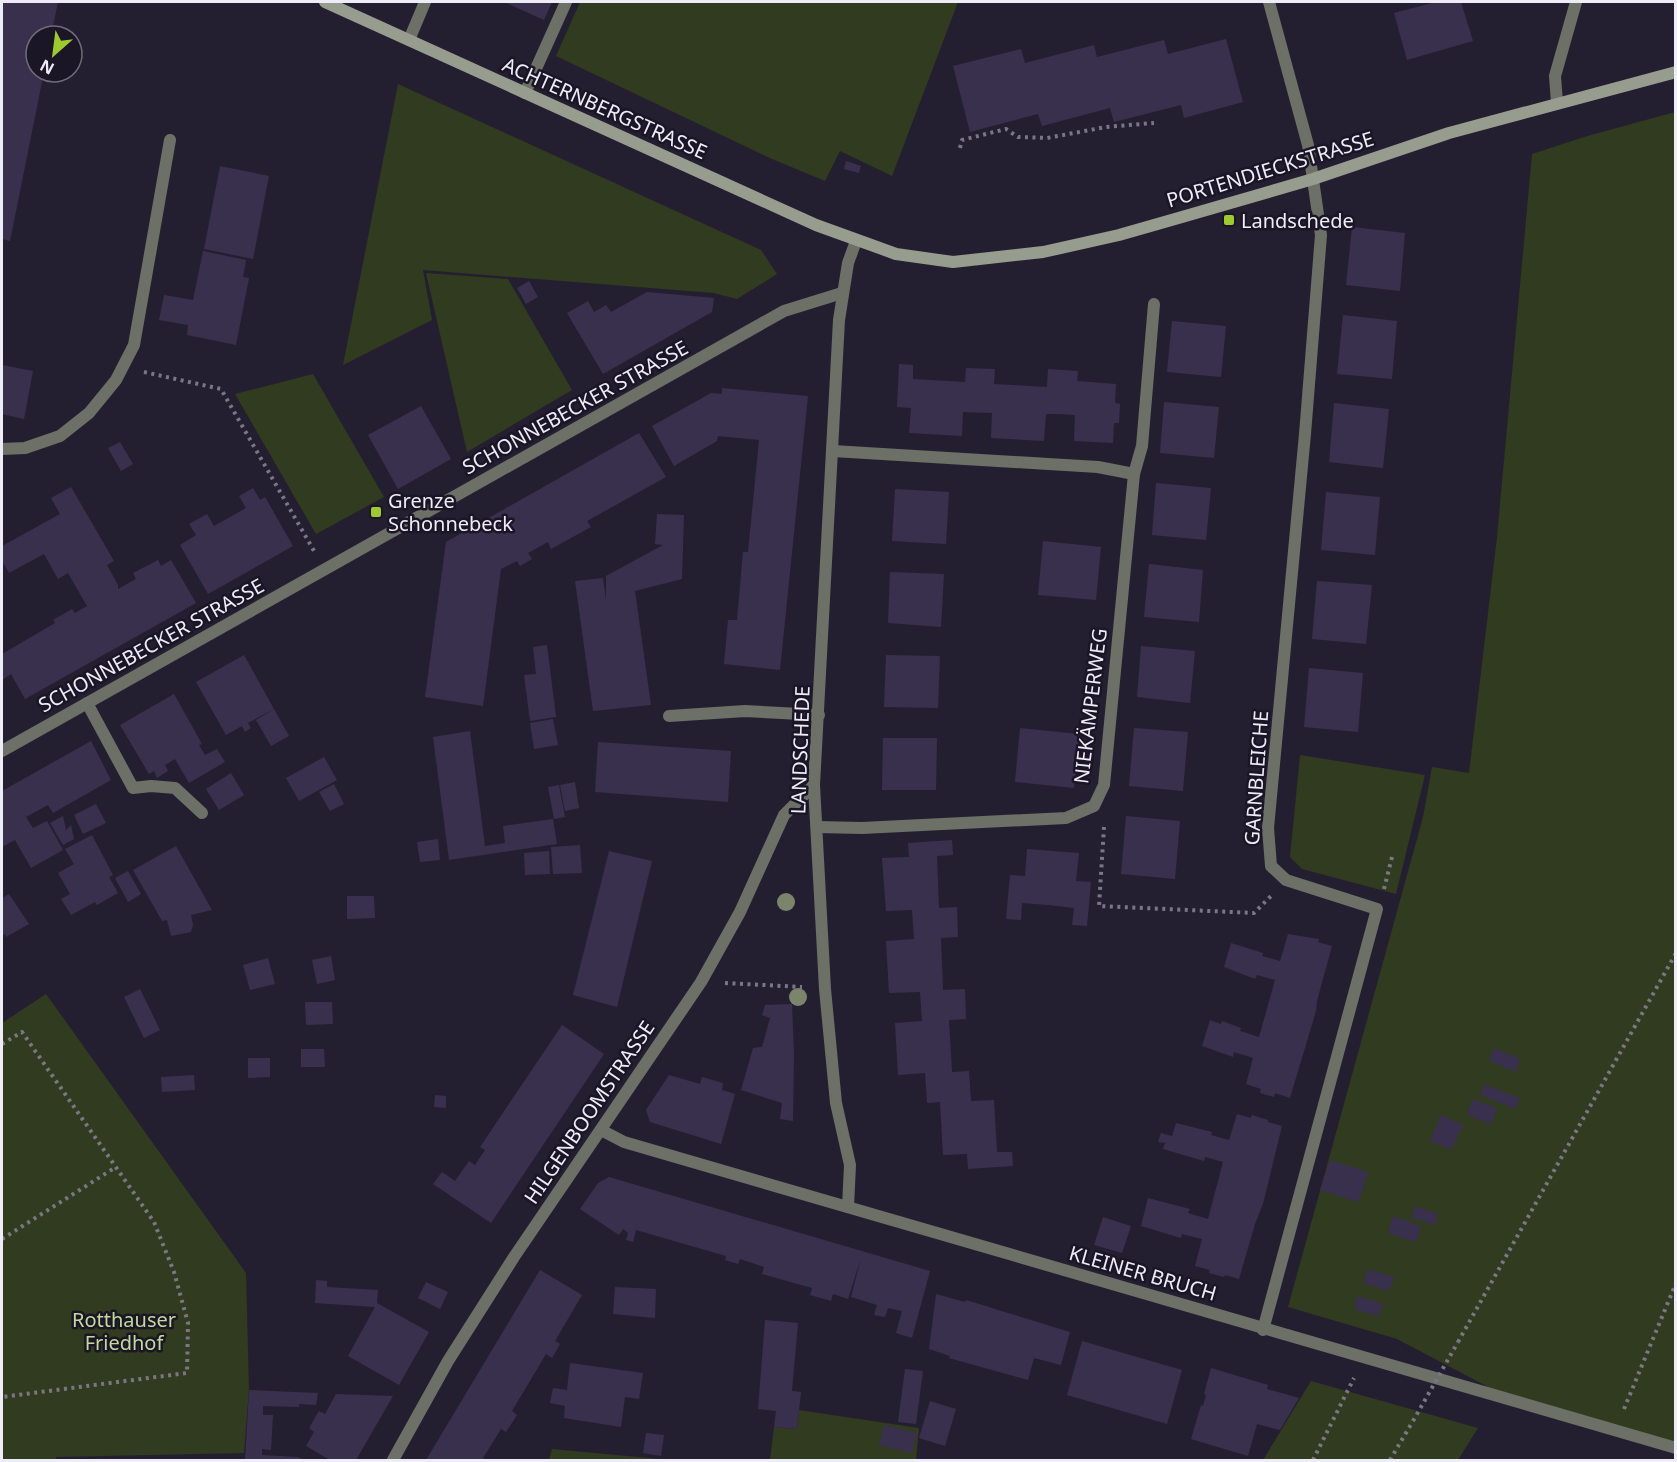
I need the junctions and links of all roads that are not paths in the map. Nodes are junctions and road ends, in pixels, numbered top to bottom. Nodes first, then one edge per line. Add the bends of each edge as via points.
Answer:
1 (325, 2) edge
2 (425, 2) edge
3 (566, 2) edge
4 (1269, 2) edge
5 (1576, 2) edge
6 (409, 40) junction
7 (1676, 72) edge
8 (525, 93) junction
9 (1557, 103) junction
10 (170, 140) dead end
11 (1313, 179) junction
12 (856, 241) junction
13 (870, 246) joint
14 (842, 293) junction
15 (1154, 304) dead end
16 (2, 449) edge
17 (833, 451) junction
18 (1134, 474) junction
19 (87, 703) junction
20 (819, 715) junction
21 (669, 716) dead end
22 (2, 751) edge
23 (814, 785) junction
24 (202, 813) dead end
25 (817, 827) junction
26 (601, 1130) junction
27 (848, 1207) junction
28 (1263, 1330) junction
29 (1676, 1448) edge
30 (393, 1461) edge

1 - 6 street, ACHTERNBERGSTRASSE
2 - 6 street
3 - 8 street
4 - 11 street, GARNBLEICHE via 1308,145
5 - 9 street via 1555,76
6 - 8 street, ACHTERNBERGSTRASSE
7 - 9 street, PORTENDIECKSTRASSE
8 - 12 street, ACHTERNBERGSTRASSE
9 - 11 street, PORTENDIECKSTRASSE via 1449,133
10 - 16 street via 134,345 116,380 89,413 60,436 26,448
11 - 13 street, PORTENDIECKSTRASSE via 1119,235 1043,252 953,262
11 - 28 street, GARNBLEICHE via 1321,235 1268,828 1271,866 1286,880 1377,909
12 - 13 street, ACHTERNBERGSTRASSE
12 - 14 street
14 - 17 street, LANDSCHEDE
14 - 19 street, SCHONNEBECKER STRASSE via 784,311
15 - 18 street, NIEKÄMPERWEG via 1142,446
17 - 18 street via 1098,467
17 - 20 street, LANDSCHEDE
18 - 25 street, NIEKÄMPERWEG via 1104,785 1094,806 1066,818
19 - 22 street, SCHONNEBECKER STRASSE
19 - 24 street via 133,788 175,788
20 - 21 street via 745,711
20 - 23 street, LANDSCHEDE
23 - 25 street, LANDSCHEDE
23 - 26 street, HILGENBOOMSTRASSE via 784,815 740,912 701,982
25 - 27 street, LANDSCHEDE via 825,989 836,1103 850,1165
26 - 27 street, KLEINER BRUCH via 624,1142
26 - 30 street, HILGENBOOMSTRASSE via 448,1361
27 - 28 street, KLEINER BRUCH
28 - 29 street, KLEINER BRUCH

